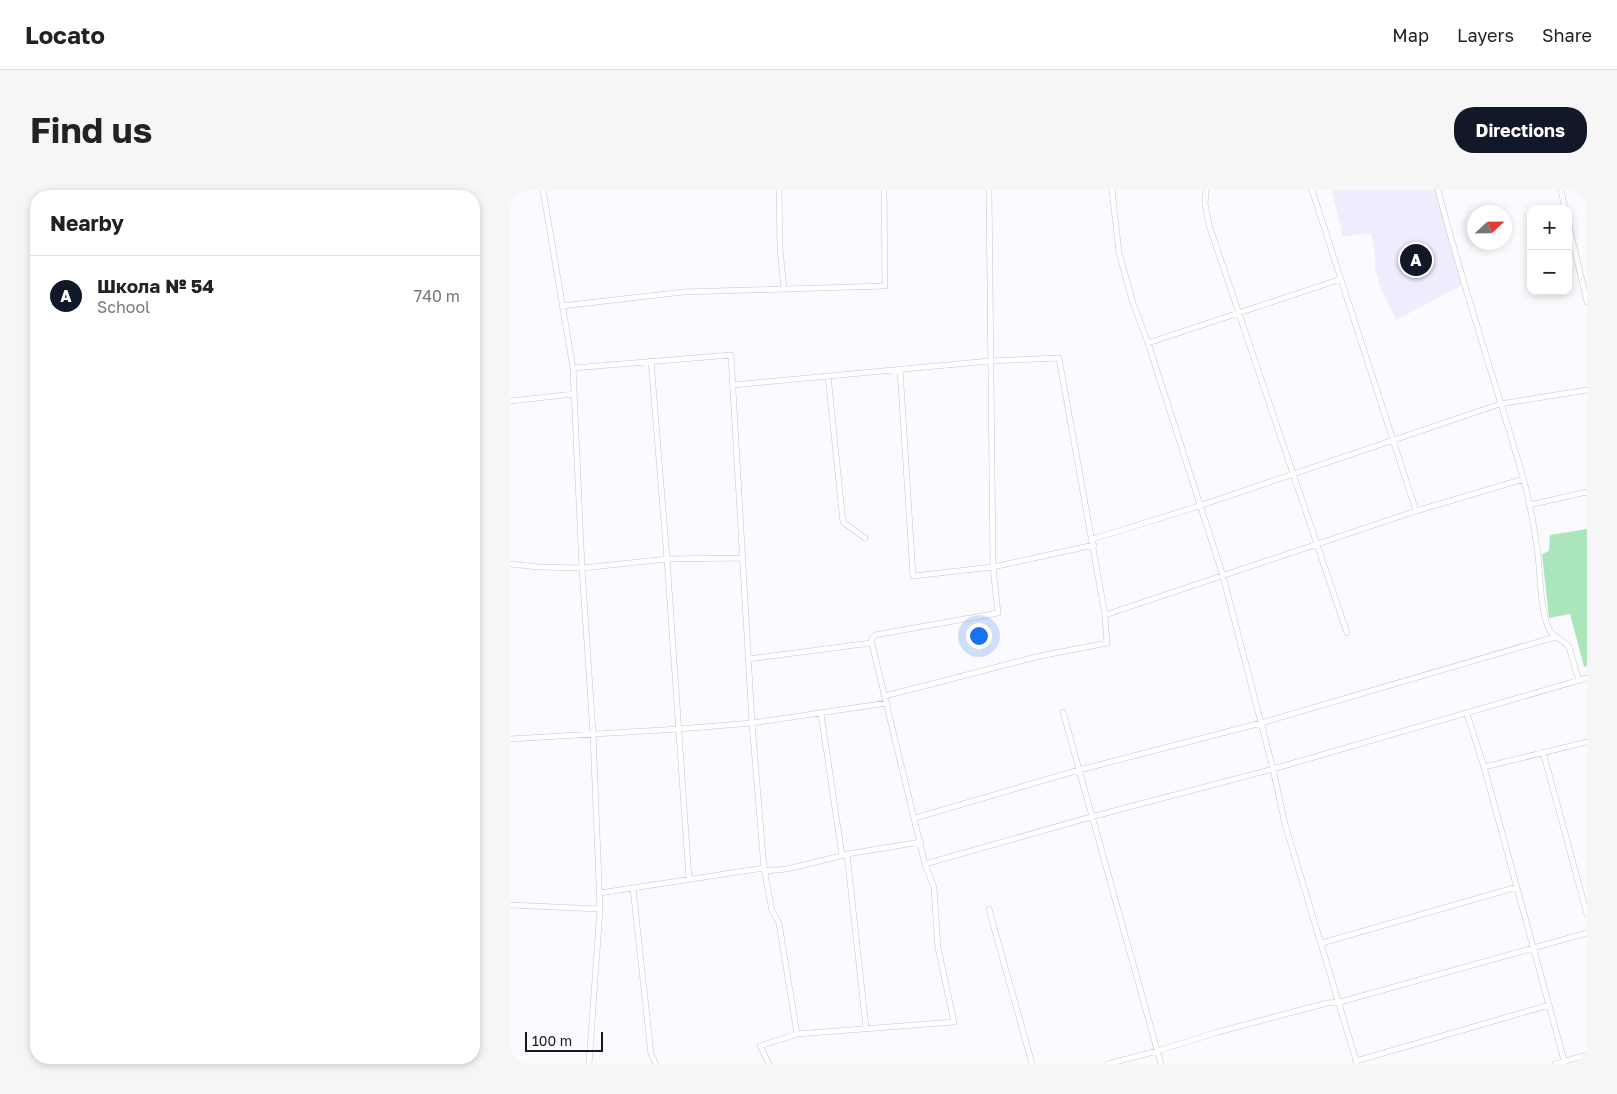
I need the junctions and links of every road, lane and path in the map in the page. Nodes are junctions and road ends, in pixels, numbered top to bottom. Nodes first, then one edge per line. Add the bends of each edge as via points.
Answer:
1 (543, 190) edge
2 (779, 190) edge
3 (884, 190) edge
4 (989, 190) edge
5 (1112, 190) edge
6 (1206, 190) edge
7 (1312, 190) edge
8 (1438, 190) edge
9 (1561, 190) edge
10 (1564, 205) edge
11 (1572, 238) edge
12 (1341, 279) junction
13 (784, 289) junction
14 (1587, 302) edge
15 (562, 306) junction
16 (1238, 312) junction
17 (1148, 343) junction
18 (650, 361) junction
19 (990, 361) junction
20 (574, 368) junction
21 (900, 369) junction
22 (828, 376) junction
23 (733, 385) junction
24 (1587, 390) edge
25 (574, 394) junction
26 (510, 401) edge
27 (1500, 404) junction
28 (1394, 440) junction
29 (1293, 474) junction
30 (1524, 479) junction
31 (1587, 492) edge
32 (1529, 505) junction
33 (1199, 506) junction
34 (1416, 511) junction
35 (865, 538) dead end
36 (1093, 542) junction
37 (1318, 545) junction
38 (743, 558) junction
39 (667, 559) junction
40 (510, 564) edge
41 (993, 567) junction
42 (582, 568) junction
43 (1223, 576) junction
44 (1105, 615) junction
45 (1347, 632) dead end
46 (1555, 637) junction
47 (871, 643) junction
48 (748, 658) junction
49 (1587, 678) edge
50 (1579, 681) junction
51 (885, 696) junction
52 (886, 703) junction
53 (1063, 712) dead end
54 (821, 714) junction
55 (1467, 714) junction
56 (752, 723) junction
57 (1261, 723) junction
58 (679, 729) junction
59 (593, 733) junction
60 (510, 738) edge
61 (1587, 742) edge
62 (1543, 752) junction
63 (1484, 767) junction
64 (1273, 769) junction
65 (1079, 770) junction
66 (1091, 817) junction
67 (915, 818) junction
68 (921, 842) junction
69 (844, 855) junction
70 (926, 864) junction
71 (765, 869) junction
72 (689, 880) junction
73 (1517, 887) junction
74 (634, 888) junction
75 (600, 893) junction
76 (510, 905) edge
77 (600, 909) junction
78 (990, 910) dead end
79 (1587, 914) edge
80 (1587, 933) edge
81 (1322, 943) junction
82 (1534, 948) junction
83 (1340, 1002) junction
84 (1549, 1005) junction
85 (866, 1028) junction
86 (797, 1034) junction
87 (1157, 1051) junction
88 (1587, 1055) edge
89 (1357, 1062) edge
90 (1565, 1063) edge
91 (589, 1064) edge
92 (656, 1064) edge
93 (769, 1064) edge
94 (1032, 1064) edge
95 (1108, 1064) edge
96 (1160, 1064) edge
97 (1555, 1064) edge

1 - 15 street
2 - 13 street
3 - 13 street via 885,286
4 - 19 street
5 - 17 street via 1119,253
6 - 16 street via 1209,225
7 - 12 street
8 - 27 street
9 - 10 street
11 - 14 street
12 - 16 street
12 - 28 street
13 - 15 street via 683,292
15 - 20 street
16 - 17 street
16 - 29 street
17 - 33 street
18 - 20 street
18 - 23 street via 731,355
18 - 39 street
19 - 21 street
19 - 36 street via 1059,358
19 - 41 street
20 - 25 street
21 - 22 street
21 - 41 street via 913,576
22 - 23 street
22 - 35 street via 843,522
23 - 38 street
24 - 27 street
25 - 26 street
25 - 42 street
27 - 28 street
27 - 30 street
28 - 29 street
28 - 34 street
29 - 33 street
29 - 37 street
30 - 32 street
30 - 34 street
31 - 32 street
32 - 46 street via 1548,627
33 - 36 street
33 - 43 street
34 - 37 street
36 - 41 street
36 - 44 street
37 - 43 street
37 - 45 street
38 - 39 street
38 - 48 street
39 - 42 street
39 - 58 street
40 - 42 street
41 - 47 street via 998,613 995,615 875,635
42 - 59 street
43 - 44 street
43 - 57 street
44 - 51 street via 1107,644 1040,656
46 - 50 street via 1570,647
46 - 57 street
47 - 48 street
47 - 51 street
48 - 56 street
49 - 50 street
50 - 55 street
51 - 52 street
52 - 54 street
52 - 67 street
53 - 65 street
54 - 56 street
54 - 69 street
55 - 63 street
55 - 64 street
56 - 58 street
56 - 71 street
57 - 64 street
57 - 65 street
58 - 59 street
58 - 72 street
59 - 60 street
59 - 75 street
61 - 62 street
62 - 63 street
62 - 79 street
63 - 73 street
64 - 66 street
64 - 81 street via 1285,824
65 - 66 street
65 - 67 street
66 - 70 street
66 - 87 street
67 - 68 street
68 - 69 street
68 - 70 street
69 - 71 street via 788,869
69 - 85 street
70 - 85 street via 934,888 938,948 954,1022
71 - 72 street
71 - 86 street via 772,910 780,923
72 - 74 street
73 - 81 street
73 - 82 street
74 - 75 street
74 - 92 street via 651,1054
75 - 77 street
76 - 77 street
77 - 91 street
78 - 94 street
80 - 82 street
81 - 83 street
82 - 83 street
82 - 84 street
83 - 87 street via 1218,1032
83 - 89 street
84 - 89 street
84 - 90 street
85 - 86 street
86 - 93 street via 760,1046
87 - 95 street
87 - 96 street
88 - 90 street
90 - 97 street

